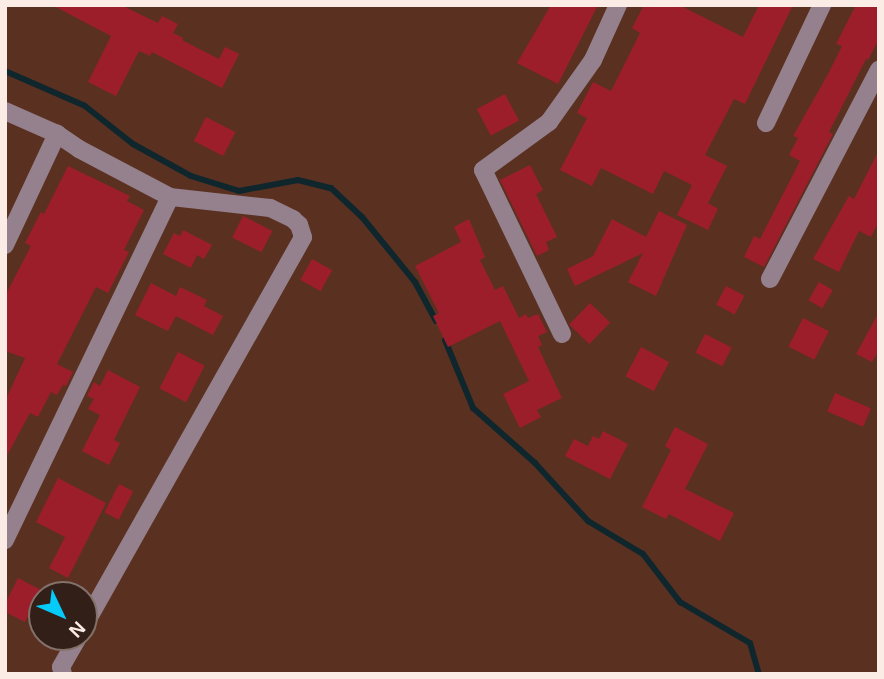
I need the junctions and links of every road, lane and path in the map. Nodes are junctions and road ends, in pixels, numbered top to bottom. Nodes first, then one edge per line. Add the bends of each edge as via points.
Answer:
1 (618, 5) edge
2 (822, 5) edge
3 (879, 70) edge
4 (5, 111) edge
5 (766, 123) dead end
6 (57, 134) junction
7 (170, 197) junction
8 (5, 245) edge
9 (770, 279) dead end
10 (562, 334) dead end
11 (5, 540) edge
12 (98, 601) edge
13 (70, 651) edge
14 (63, 674) edge

1 - 10 street via 593,60 549,122 483,170
2 - 5 street
3 - 9 street
4 - 6 street
6 - 7 street
6 - 8 street
7 - 11 street
7 - 12 street via 270,208 293,219 303,237
13 - 14 street via 61,667

